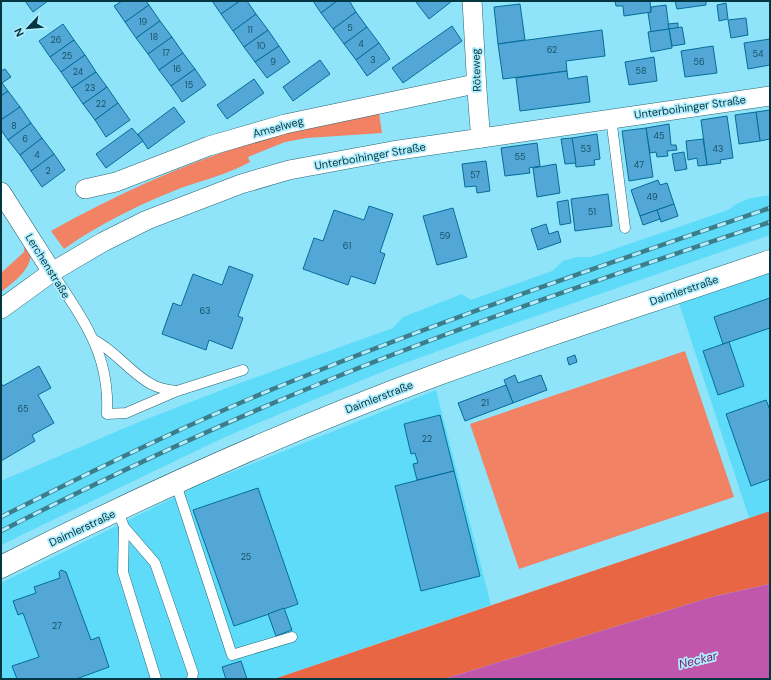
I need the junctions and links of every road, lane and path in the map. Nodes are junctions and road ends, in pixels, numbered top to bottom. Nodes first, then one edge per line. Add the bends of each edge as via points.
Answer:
1 (472, 1) edge
2 (475, 84) junction
3 (770, 96) edge
4 (610, 118) junction
5 (481, 138) junction
6 (85, 189) dead end
7 (1, 192) edge
8 (625, 228) dead end
9 (770, 261) edge
10 (52, 272) junction
11 (1, 309) edge
12 (94, 340) junction
13 (242, 370) dead end
14 (177, 391) junction
15 (176, 484) junction
16 (121, 519) junction
17 (1, 568) edge
18 (292, 637) dead end
19 (156, 679) edge
20 (192, 679) edge

1 - 2 street, Röteweg
2 - 5 street, Röteweg
2 - 6 street, Amselweg via 285,124 209,146 116,182
3 - 4 street, Unterboihinger Straße
4 - 5 street, Unterboihinger Straße
4 - 8 lane
5 - 10 street, Unterboihinger Straße via 289,170 241,184 148,220 103,242
7 - 10 street, Lerchenstraße
9 - 15 main road, Daimlerstraße via 440,373 313,424
10 - 11 street, Unterboihinger Straße
10 - 12 lane, Lerchenstraße
12 - 14 lane via 110,349 153,385
12 - 14 lane, Lerchenstraße via 104,369 107,414 126,413
13 - 14 lane
15 - 16 main road, Daimlerstraße
15 - 18 lane via 232,655
16 - 17 main road, Daimlerstraße
16 - 19 lane via 123,572
16 - 20 lane via 155,563 193,673

